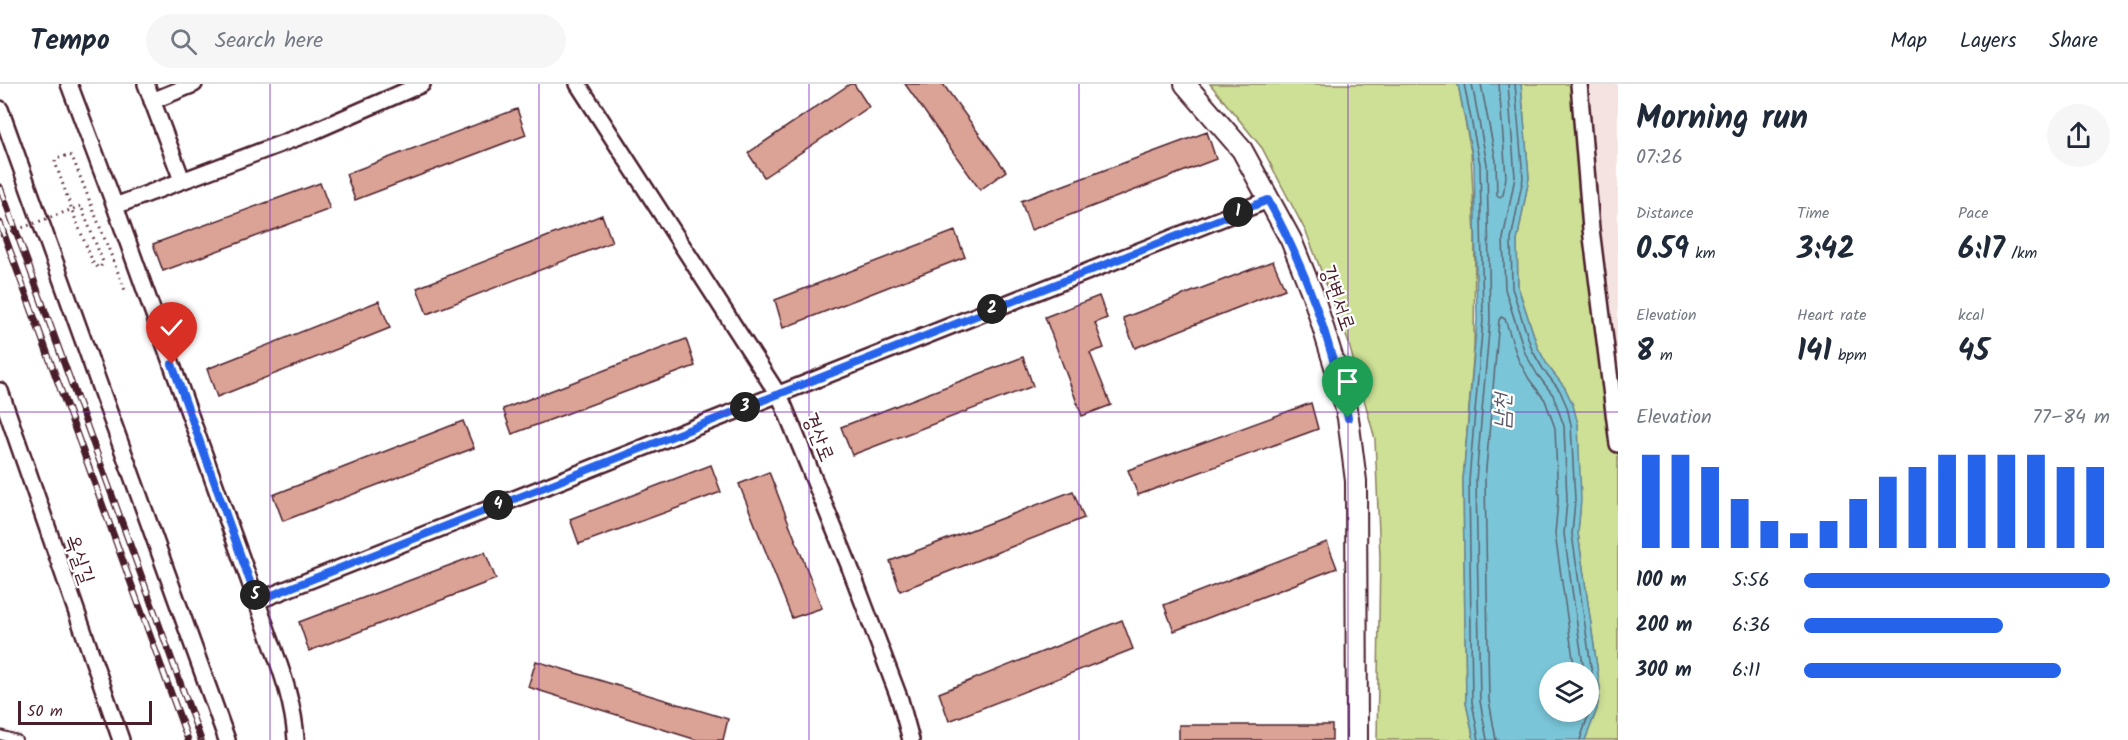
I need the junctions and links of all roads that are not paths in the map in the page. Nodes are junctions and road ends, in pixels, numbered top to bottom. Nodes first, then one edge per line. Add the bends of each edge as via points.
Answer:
1 (69, 84) edge
2 (146, 84) edge
3 (194, 84) edge
4 (422, 84) edge
5 (578, 84) edge
6 (1185, 84) edge
7 (1579, 84) edge
8 (152, 101) junction
9 (0, 109) edge
10 (182, 180) junction
11 (1268, 200) junction
12 (116, 206) junction
13 (0, 391) edge
14 (777, 394) junction
15 (1618, 444) edge
16 (257, 601) junction
17 (0, 735) edge
18 (17, 740) edge
19 (121, 740) edge
20 (227, 740) edge
21 (296, 740) edge
22 (911, 740) edge
23 (1357, 740) edge

1 - 12 street
2 - 8 street
3 - 8 street
4 - 10 street via 312,132
5 - 14 street, 경산로
6 - 11 street, 강변서로 via 1242,150
7 - 15 street
8 - 10 street
9 - 20 street
10 - 12 street
11 - 14 street
11 - 23 street, 강변서로 via 1313,295 1348,418 1356,481
12 - 16 street
13 - 19 street, 옥실길
14 - 16 street
14 - 22 street, 경산로 via 849,565
16 - 21 street via 290,698
17 - 18 lane

